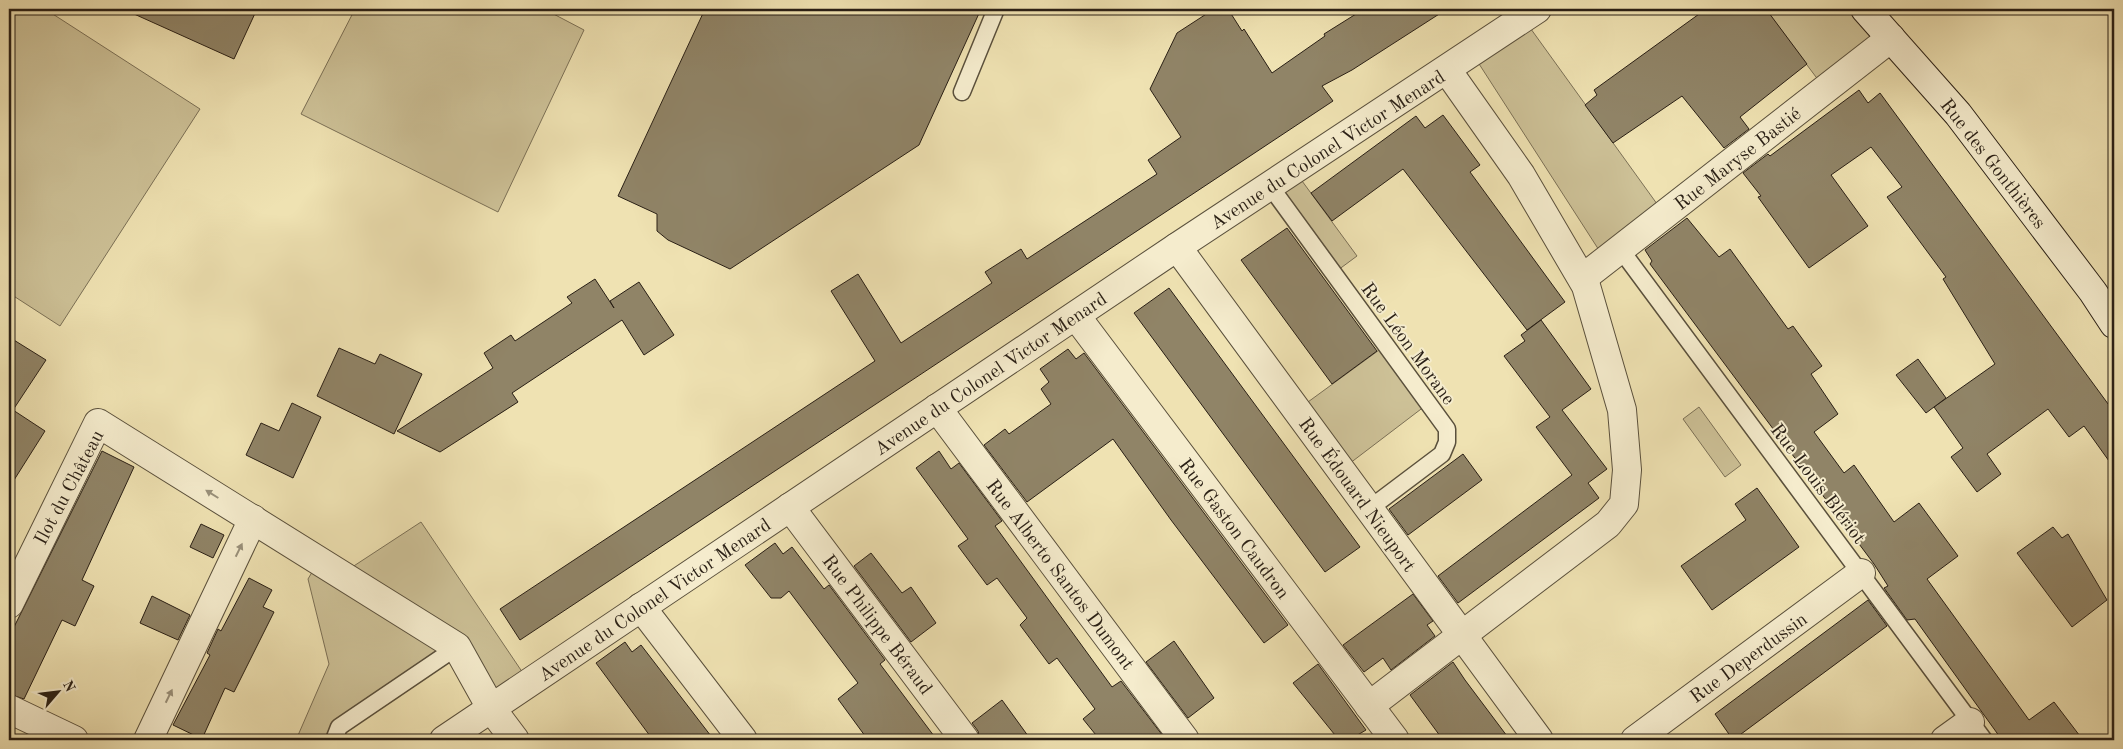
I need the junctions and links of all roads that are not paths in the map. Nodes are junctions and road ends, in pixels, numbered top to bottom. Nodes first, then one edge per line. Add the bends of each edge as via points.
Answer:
1 (996, 9) edge
2 (1537, 9) edge
3 (1865, 9) edge
4 (1891, 38) junction
5 (1447, 70) junction
6 (962, 92) dead end
7 (1270, 186) junction
8 (1177, 248) junction
9 (1620, 250) junction
10 (1583, 278) junction
11 (1076, 316) junction
12 (2114, 324) edge
13 (937, 408) junction
14 (790, 507) junction
15 (1369, 509) junction
16 (254, 519) junction
17 (1861, 573) junction
18 (9, 604) edge
19 (641, 607) junction
20 (1462, 635) junction
21 (457, 647) junction
22 (1369, 706) junction
23 (491, 708) junction
24 (9, 709) edge
25 (1977, 731) edge
26 (74, 740) edge
27 (148, 740) edge
28 (334, 740) edge
29 (444, 740) edge
30 (515, 740) edge
31 (743, 740) edge
32 (966, 740) edge
33 (1185, 740) edge
34 (1395, 740) edge
35 (1539, 740) edge
36 (1635, 740) edge
37 (1945, 740) edge

1 - 6 lane
2 - 5 street, Avenue du Colonel Victor Menard
3 - 4 street, Rue des Gonthières
4 - 9 street, Rue Maryse Bastié
4 - 12 street, Rue des Gonthières via 1958,114
5 - 7 street, Avenue du Colonel Victor Menard
5 - 10 street via 1521,175
7 - 8 street, Avenue du Colonel Victor Menard
7 - 15 lane, Rue Léon Morane via 1447,429 1447,442 1442,454
8 - 11 street, Avenue du Colonel Victor Menard
8 - 15 street, Rue Édouard Nieuport
9 - 10 street, Rue Maryse Bastié
9 - 17 lane, Rue Louis Blériot
10 - 20 street via 1622,410 1627,470 1624,504 1608,524
11 - 13 street, Avenue du Colonel Victor Menard
11 - 22 street, Rue Gaston Caudron
13 - 14 street, Avenue du Colonel Victor Menard
13 - 33 street, Rue Alberto Santos Dumont
14 - 19 street, Avenue du Colonel Victor Menard
14 - 32 street, Rue Philippe Béraud
15 - 20 street, Rue Édouard Nieuport
16 -> 18 street, Ilot du Château via 98,423
16 - 21 street, Ilot du Château
27 -> 16 street
17 - 25 lane, Rue Louis Blériot
17 - 36 street, Rue Deperdussin
19 - 23 street, Avenue du Colonel Victor Menard
19 - 31 street
20 - 22 street
20 - 35 street, Rue Édouard Nieuport
21 - 23 street
21 - 28 lane via 339,727
22 - 34 street, Rue Gaston Caudron
23 - 29 street, Avenue du Colonel Victor Menard
23 - 30 street
24 - 26 street
25 - 37 street

